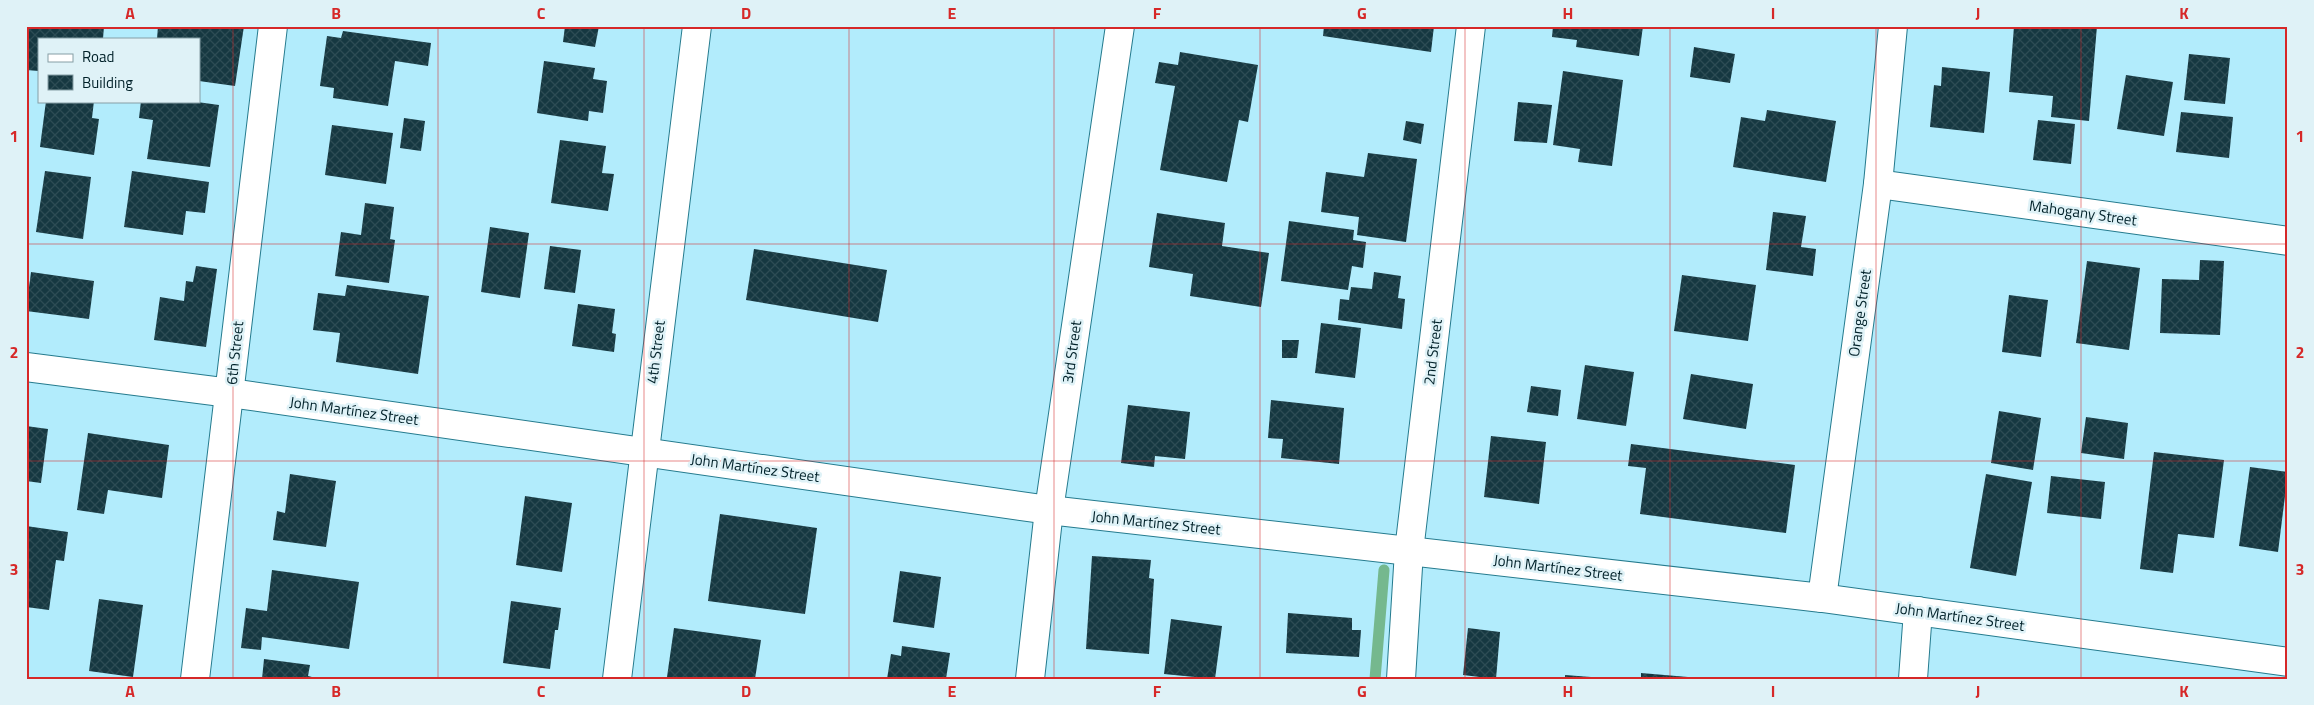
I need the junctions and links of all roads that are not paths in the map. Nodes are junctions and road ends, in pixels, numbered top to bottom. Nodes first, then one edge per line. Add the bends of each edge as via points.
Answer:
1 (273, 26) edge
2 (697, 26) edge
3 (1120, 26) edge
4 (1471, 26) edge
5 (1893, 26) edge
6 (1878, 184) junction
7 (2288, 241) edge
8 (26, 367) edge
9 (230, 393) junction
10 (644, 452) junction
11 (1049, 510) junction
12 (1409, 551) junction
13 (1822, 598) junction
14 (1918, 611) junction
15 (2288, 662) edge
16 (195, 679) edge
17 (616, 679) edge
18 (1030, 679) edge
19 (1401, 679) edge
20 (1912, 679) edge

1 - 9 street, 6th Street
2 - 10 street, 4th Street
3 - 11 street, 3rd Street
4 - 12 street, 2nd Street
5 - 6 street, Orange Street
6 - 7 street, Mahogany Street
6 - 13 street, Orange Street
8 - 9 street, John Martínez Street
9 - 10 street, John Martínez Street
9 - 16 street, 6th Street
10 - 11 street, John Martínez Street
10 - 17 street, 4th Street
11 - 12 street, John Martínez Street
11 - 18 street, 3rd Street
12 - 13 street, John Martínez Street
12 - 19 street, 2nd Street
13 - 14 street, John Martínez Street
14 - 15 street, John Martínez Street
14 - 20 street

